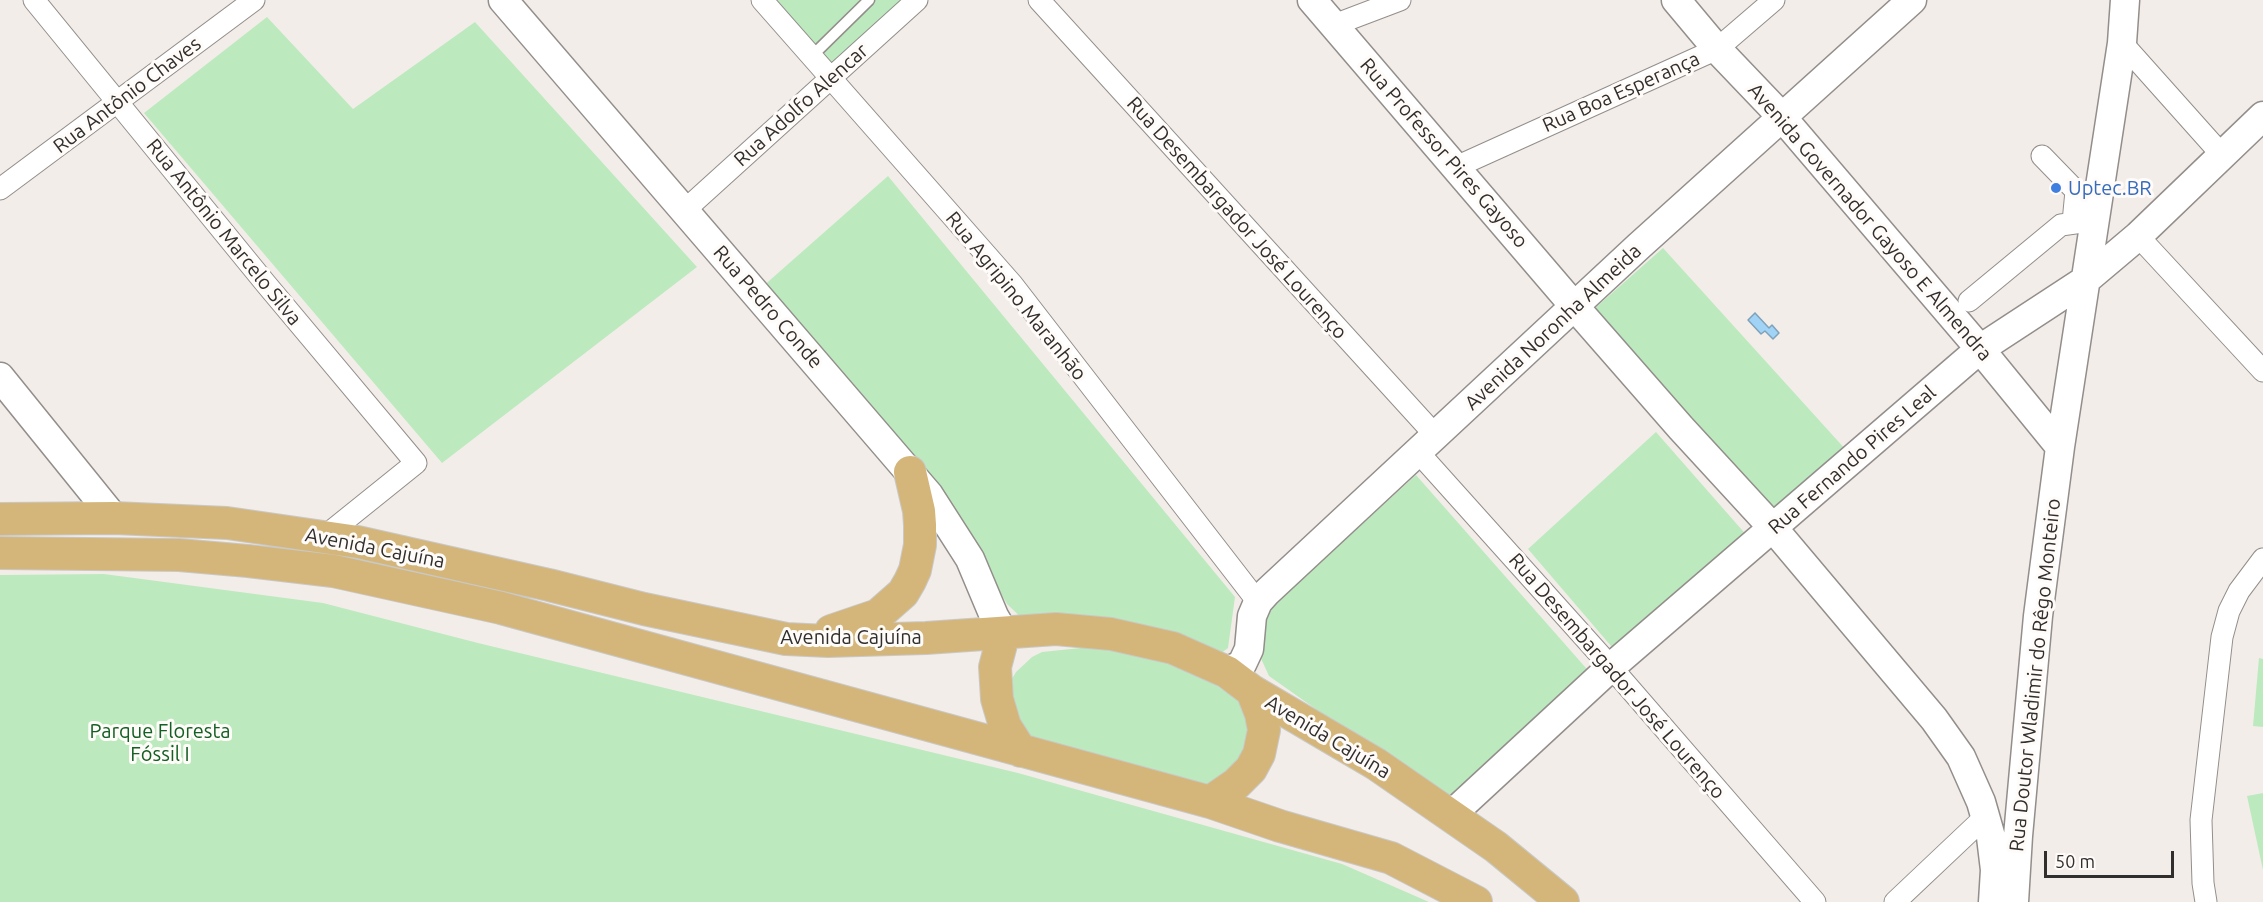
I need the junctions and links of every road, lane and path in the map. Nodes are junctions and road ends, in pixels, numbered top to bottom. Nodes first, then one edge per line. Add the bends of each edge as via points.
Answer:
1 (34, 0) edge
2 (254, 0) edge
3 (503, 0) edge
4 (762, 0) edge
5 (870, 0) edge
6 (917, 0) edge
7 (1039, 0) edge
8 (1312, 0) edge
9 (1400, 0) edge
10 (1676, 0) edge
11 (1774, 0) edge
12 (1912, 0) edge
13 (2122, 3) edge
14 (1334, 25) junction
15 (2122, 43) junction
16 (1717, 49) junction
17 (811, 57) junction
18 (830, 79) junction
19 (117, 102) junction
20 (1781, 116) junction
21 (2263, 116) edge
22 (2222, 154) junction
23 (2042, 156) dead end
24 (1456, 167) junction
25 (0, 189) edge
26 (685, 210) junction
27 (2084, 221) junction
28 (2138, 236) junction
29 (2087, 279) junction
30 (1969, 301) dead end
31 (1575, 307) junction
32 (1980, 349) junction
33 (2263, 371) edge
34 (0, 377) edge
35 (1427, 444) junction
36 (2060, 447) junction
37 (910, 472) junction
38 (114, 518) junction
39 (0, 519) edge
40 (1773, 528) junction
41 (324, 537) junction
42 (0, 553) edge
43 (2263, 559) edge
44 (1258, 602) junction
45 (1004, 633) junction
46 (786, 639) junction
47 (1611, 667) junction
48 (1227, 672) junction
49 (1252, 691) junction
50 (1021, 752) junction
51 (1210, 802) junction
52 (1451, 815) junction
53 (1986, 816) junction
54 (1476, 902) edge
55 (1563, 902) edge
56 (1815, 902) edge
57 (1895, 902) edge
58 (1993, 902) edge
59 (2014, 902) edge
60 (2206, 902) edge

1 - 19 street, Rua Antônio Marcelo Silva
2 - 19 street, Rua Antônio Chaves
3 - 26 main road, Rua Pedro Conde
4 - 17 street, Rua Agripino Maranhão
5 - 17 lane
6 - 18 street, Rua Adolfo Alencar
7 - 35 street, Rua Desembargador José Lourenço
8 - 14 main road, Rua Professor Pires Gayoso
9 - 14 street
10 - 16 main road, Avenida Governador Gayoso E Almendra
11 - 16 street, Rua Boa Esperança
12 - 20 main road, Avenida Noronha Almeida
13 - 15 main road, Rua Doutor Wladimir do Rêgo Monteiro
14 - 24 main road, Rua Professor Pires Gayoso
15 - 22 street
15 - 27 main road, Rua Doutor Wladimir do Rêgo Monteiro
16 - 20 main road, Avenida Governador Gayoso E Almendra
16 - 24 street, Rua Boa Esperança
17 - 18 street, Rua Agripino Maranhão
18 - 26 street, Rua Adolfo Alencar
18 - 44 street, Rua Agripino Maranhão via 1012,284
19 - 25 street, Rua Antônio Chaves
19 - 41 street, Rua Antônio Marcelo Silva via 416,463
20 - 31 main road, Avenida Noronha Almeida
20 - 32 main road, Avenida Governador Gayoso E Almendra
21 - 22 main road, Rua Fernando Pires Leal
22 - 28 main road, Rua Fernando Pires Leal
23 - 27 street via 2076,191
24 - 31 main road, Rua Professor Pires Gayoso
26 - 37 main road, Rua Pedro Conde
27 - 29 main road, Rua Doutor Wladimir do Rêgo Monteiro
27 - 30 street via 2061,225
28 - 29 main road, Rua Fernando Pires Leal
28 - 33 street
29 - 32 main road, Rua Fernando Pires Leal
29 - 36 main road, Rua Doutor Wladimir do Rêgo Monteiro
31 - 35 main road, Avenida Noronha Almeida
31 - 40 main road, Rua Professor Pires Gayoso
32 - 36 main road, Avenida Governador Gayoso E Almendra
32 - 40 main road, Rua Fernando Pires Leal
34 - 38 main road
35 - 44 main road, Avenida Noronha Almeida
35 - 47 street, Rua Desembargador José Lourenço
36 - 59 main road, Rua Doutor Wladimir do Rêgo Monteiro via 2037,627
37 - 45 main road, Rua Pedro Conde via 962,545
37 - 46 main road via 919,511 920,545 915,570 903,593 878,615 859,623
38 - 39 main road, Avenida Cajuína
38 - 41 main road, Avenida Cajuína via 227,523
40 - 47 main road, Rua Fernando Pires Leal
40 - 53 main road, Rua Professor Pires Gayoso via 1935,719 1961,757
41 - 46 main road, Avenida Cajuína via 425,556
42 - 50 main road, Avenida Cajuína via 179,555 333,572 501,608
43 - 60 street via 2239,591 2222,637 2201,820
44 - 48 main road via 1252,616 1249,649 1242,664
45 - 46 main road, Avenida Cajuína via 839,641
45 - 48 main road, Avenida Cajuína via 1056,629 1111,634 1173,648
45 - 50 main road via 994,667 997,699 1005,726
47 - 52 main road, Rua Fernando Pires Leal
47 - 56 street, Rua Desembargador José Lourenço
48 - 49 main road, Avenida Cajuína
49 - 51 main road via 1264,730 1259,754 1236,784
49 - 52 main road, Avenida Cajuína via 1376,764
50 - 51 main road, Avenida Cajuína
51 - 54 main road, Avenida Cajuína via 1391,858
52 - 55 main road, Avenida Cajuína via 1496,846
53 - 57 street
53 - 58 main road, Rua Professor Pires Gayoso via 1995,870

